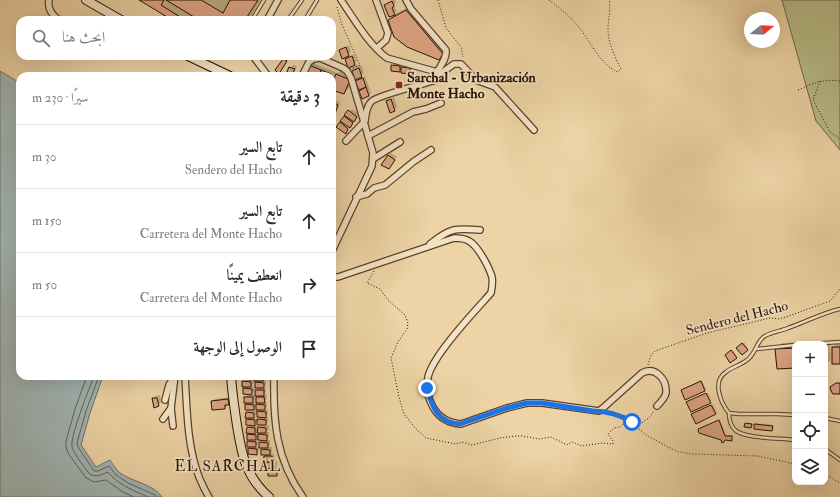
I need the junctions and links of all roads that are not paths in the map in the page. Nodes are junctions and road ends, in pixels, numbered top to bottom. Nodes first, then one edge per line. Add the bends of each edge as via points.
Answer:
1 (49, 0) edge
2 (86, 0) edge
3 (264, 0) edge
4 (278, 0) edge
5 (302, 0) edge
6 (317, 0) edge
7 (376, 0) edge
8 (406, 0) edge
9 (339, 2) edge
10 (54, 16) edge
11 (114, 16) edge
12 (254, 16) edge
13 (269, 16) edge
14 (291, 16) edge
15 (307, 16) edge
16 (377, 48) junction
17 (196, 60) edge
18 (257, 60) edge
19 (312, 60) edge
20 (325, 60) edge
21 (222, 72) edge
22 (265, 72) edge
23 (304, 72) edge
24 (439, 73) junction
25 (358, 102) junction
26 (370, 102) junction
27 (441, 103) dead end
28 (364, 122) junction
29 (534, 130) dead end
30 (368, 136) junction
31 (346, 141) dead end
32 (400, 142) dead end
33 (431, 150) dead end
34 (373, 159) junction
35 (356, 197) junction
36 (480, 230) dead end
37 (336, 241) edge
38 (427, 246) junction
39 (336, 277) edge
40 (840, 308) edge
41 (840, 342) edge
42 (828, 343) edge
43 (792, 345) edge
44 (756, 349) junction
45 (172, 380) edge
46 (174, 380) edge
47 (184, 380) edge
48 (232, 380) edge
49 (274, 380) edge
50 (165, 400) dead end
51 (657, 406) road end
52 (171, 408) junction
53 (729, 413) junction
54 (792, 415) edge
55 (828, 419) edge
56 (164, 420) dead end
57 (840, 421) edge
58 (173, 426) dead end
59 (792, 440) edge
60 (828, 451) edge
61 (840, 460) edge
62 (209, 497) edge
63 (269, 497) edge
64 (303, 497) edge

1 - 10 street via 49,9
2 - 11 main road
3 - 12 lane
4 - 13 street
5 - 14 lane
6 - 15 lane
7 - 16 street via 388,33 386,40
8 - 24 street via 446,50 447,54
9 - 16 street
16 - 24 street via 387,58
17 - 21 main road
18 - 22 street
19 - 23 street
20 - 25 street via 347,71
24 - 26 street via 436,80
24 - 29 street via 454,64 460,64 476,80 494,87
25 - 26 street via 362,105
25 - 28 street
26 - 28 street
27 - 30 street via 413,112
28 - 30 street
28 - 31 street
30 - 34 street
32 - 34 street
33 - 35 street via 385,185
34 - 35 street
35 - 37 street
36 - 38 street via 454,229
38 - 39 street
38 - 51 street via 454,238 469,241 480,252 492,282 491,293 442,351 428,376 427,388 430,398 436,413 441,417 453,424 460,424 507,408 535,403 601,410 646,370 658,373 665,385 663,401
40 - 44 lane via 766,335
41 - 42 lane
43 - 44 lane
44 - 53 lane via 748,360 724,373 720,379 719,393
45 - 50 street
46 - 52 street
47 - 62 street via 194,462
48 - 63 main road via 242,455 254,480
49 - 64 street via 281,457
52 - 56 street
52 - 58 street
53 - 54 lane
53 - 59 lane via 732,426 743,434
55 - 57 lane
60 - 61 lane

